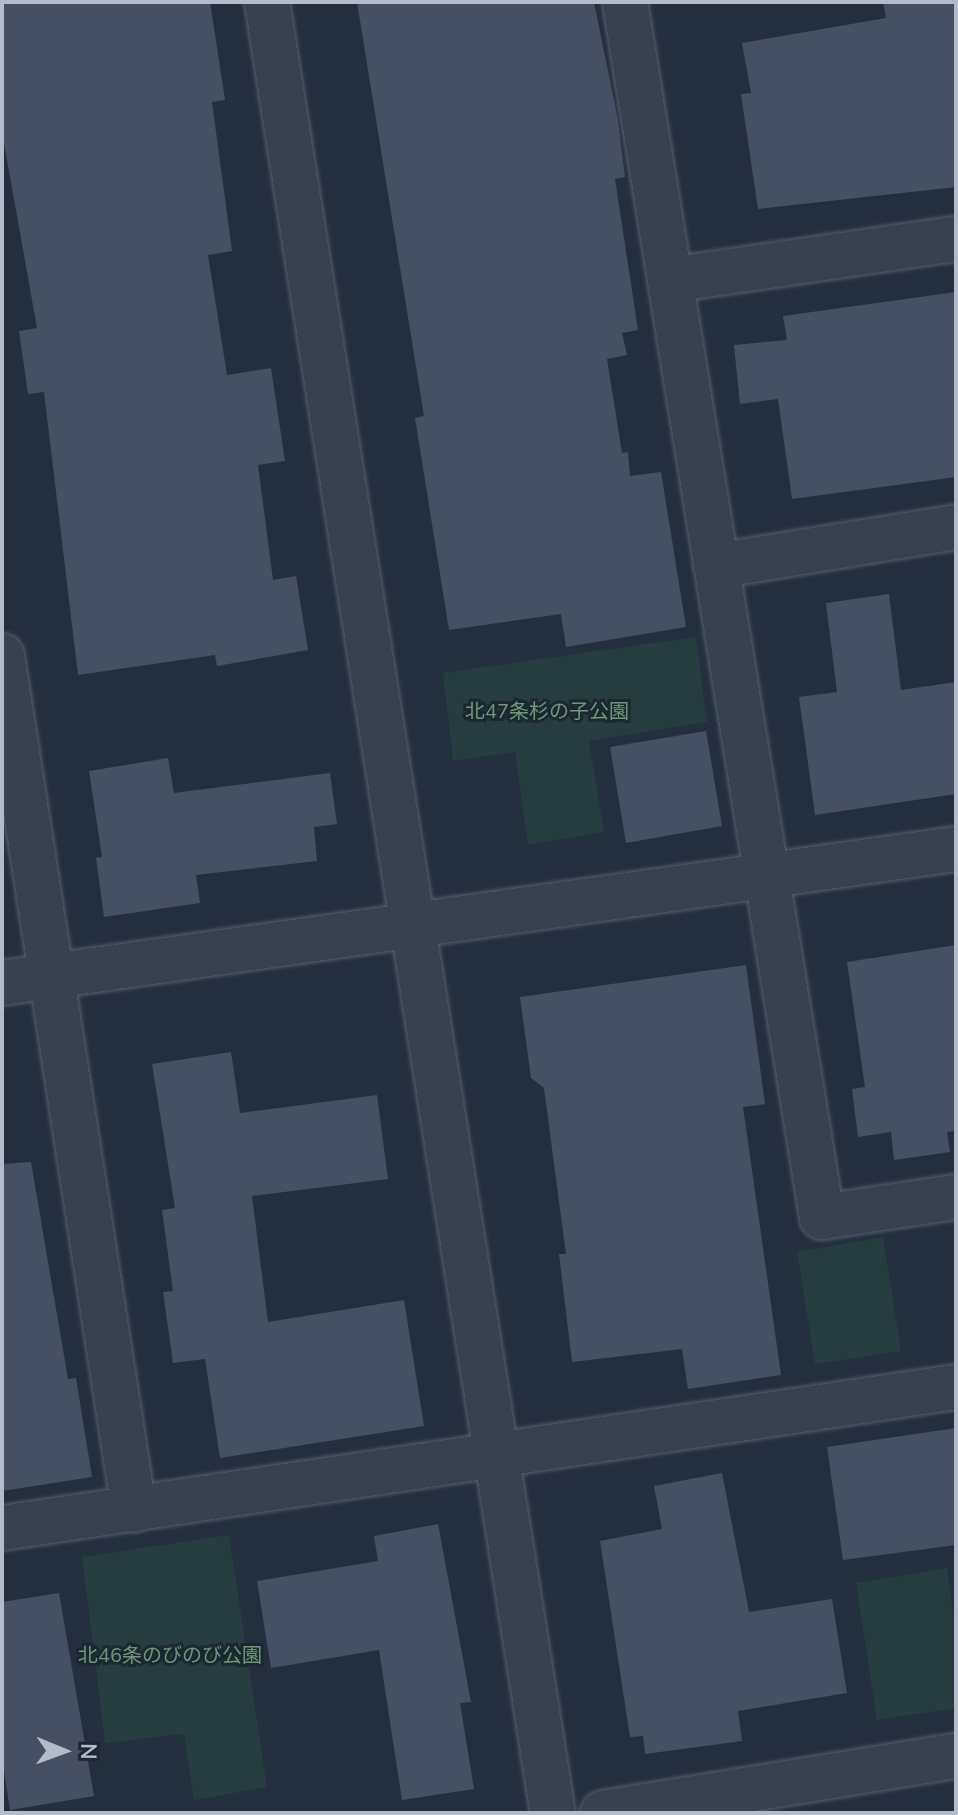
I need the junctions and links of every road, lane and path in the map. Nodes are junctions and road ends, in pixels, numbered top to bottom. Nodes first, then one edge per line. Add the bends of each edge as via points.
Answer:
1 (267, 2) edge
2 (625, 2) edge
3 (956, 239) edge
4 (670, 280) junction
5 (956, 527) edge
6 (716, 566) junction
7 (2, 656) edge
8 (956, 849) edge
9 (766, 875) junction
10 (410, 926) junction
11 (52, 976) junction
12 (2, 983) edge
13 (956, 1197) edge
14 (956, 1387) edge
15 (495, 1456) junction
16 (134, 1510) junction
17 (2, 1528) edge
18 (956, 1756) edge
19 (553, 1813) edge
20 (603, 1813) edge

1 - 10 street
2 - 4 street
3 - 4 street
4 - 6 street
5 - 6 street
6 - 9 street
7 - 11 street
8 - 9 street
9 - 10 street
9 - 13 street via 822,1217
10 - 11 street
10 - 15 street
11 - 12 street
11 - 16 street
14 - 15 street
15 - 16 street
15 - 19 street
16 - 17 street
18 - 20 street

